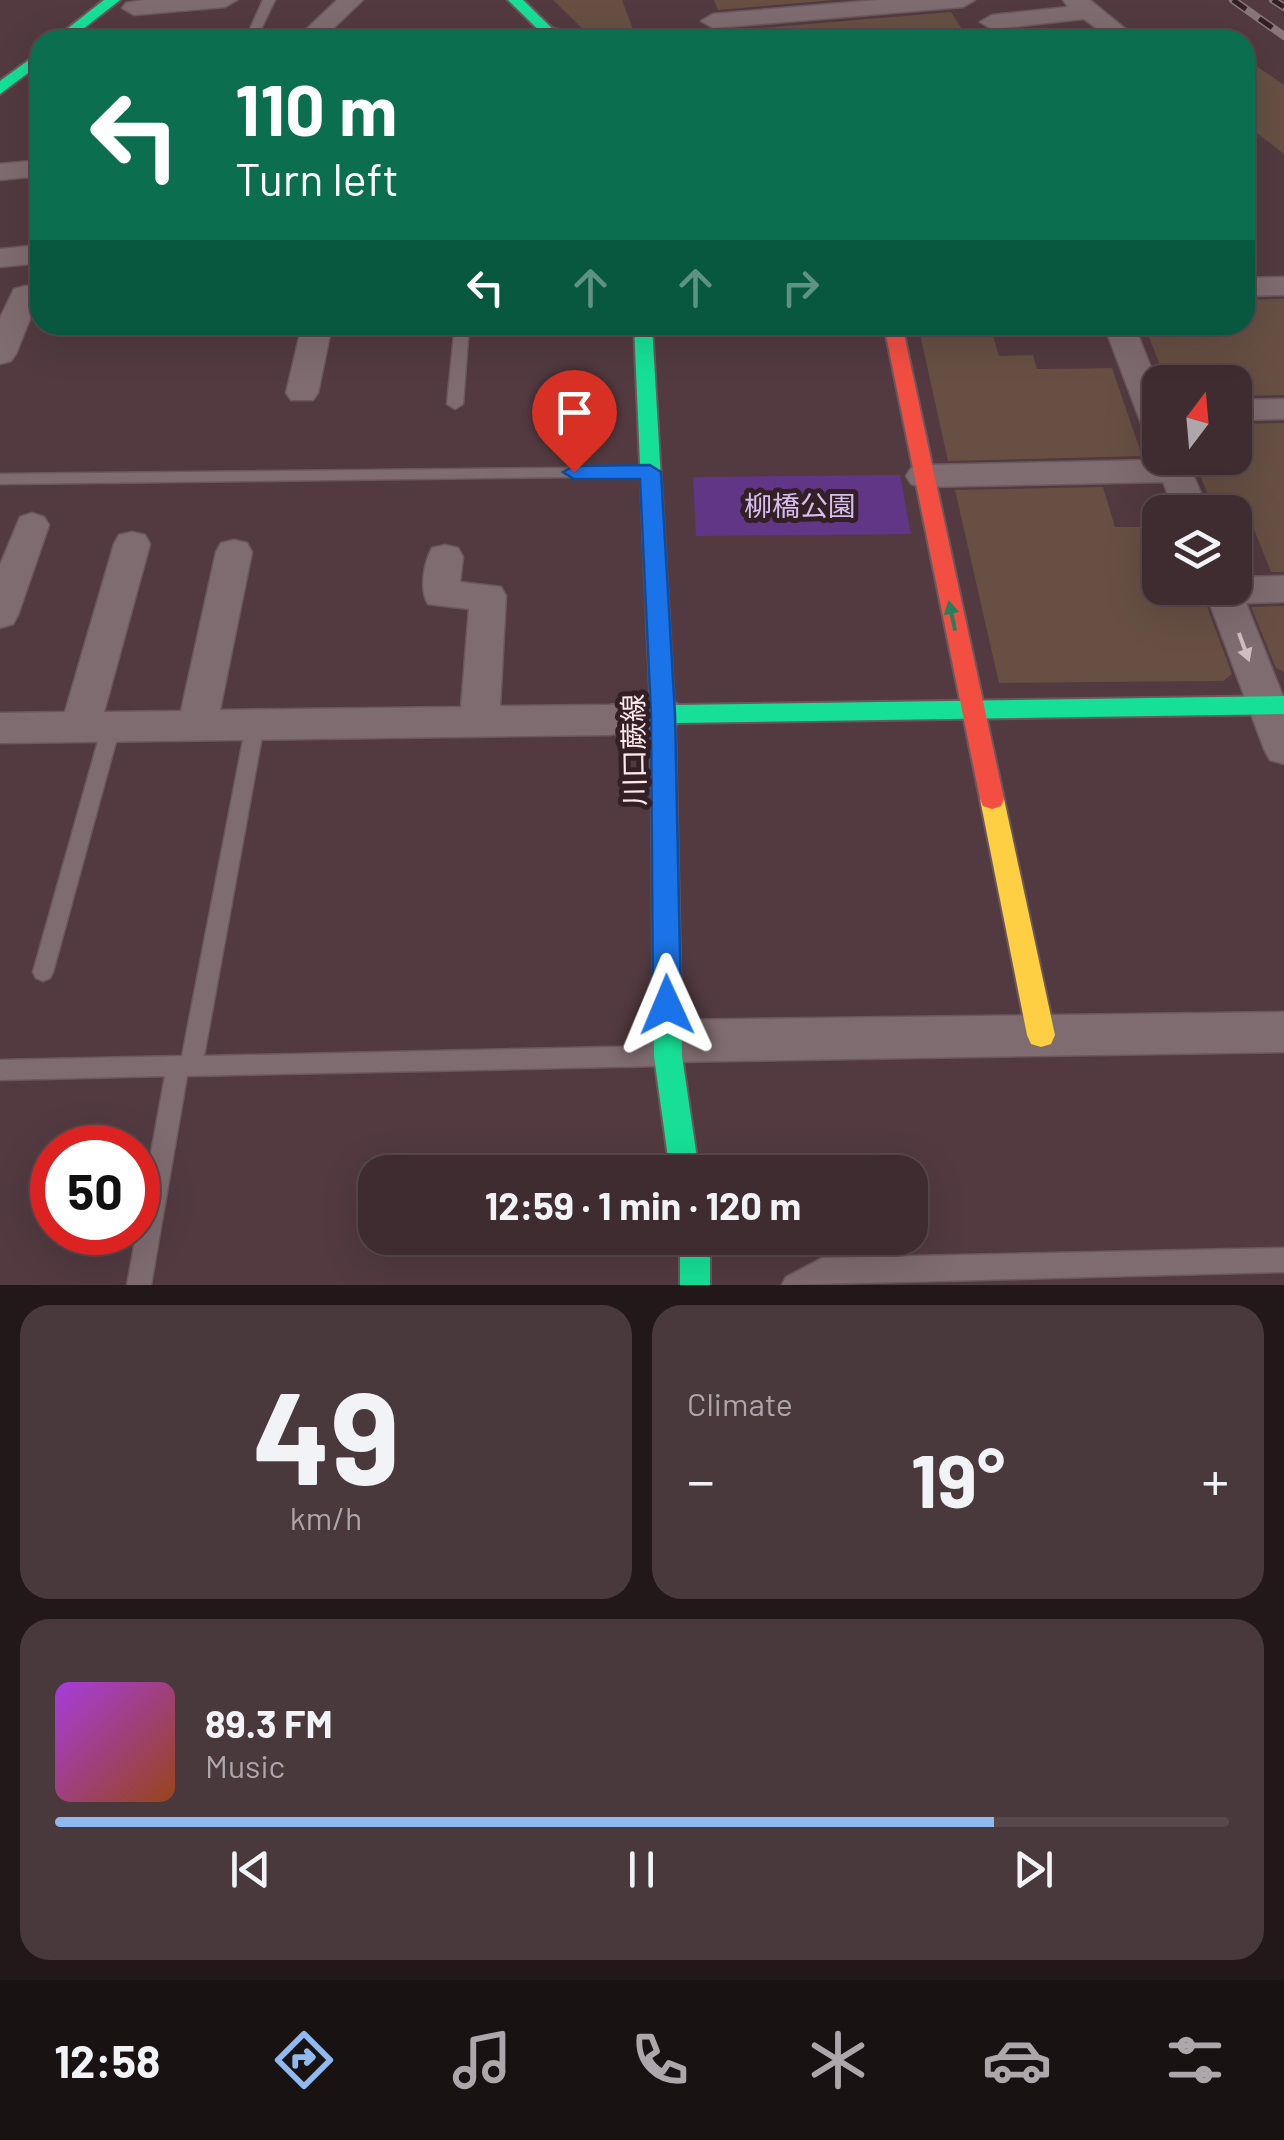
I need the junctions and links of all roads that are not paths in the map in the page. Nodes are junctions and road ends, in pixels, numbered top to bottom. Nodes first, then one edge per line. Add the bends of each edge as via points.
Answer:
1 (225, 0) edge
2 (269, 0) edge
3 (351, 0) edge
4 (515, 0) edge
5 (963, 0) edge
6 (978, 0) edge
7 (1076, 1) edge
8 (114, 3) edge
9 (712, 20) edge
10 (256, 29) dead end
11 (75, 30) edge
12 (124, 30) edge
13 (318, 30) edge
14 (547, 30) edge
15 (997, 30) edge
16 (1002, 30) edge
17 (1114, 30) edge
18 (30, 64) edge
19 (0, 89) edge
20 (30, 169) edge
21 (0, 172) edge
22 (30, 255) edge
23 (0, 258) edge
24 (1284, 286) edge
25 (1255, 287) edge
26 (30, 295) edge
27 (315, 335) edge
28 (461, 335) edge
29 (643, 335) edge
30 (894, 335) edge
31 (1123, 335) edge
32 (0, 354) edge
33 (1142, 381) edge
34 (302, 393) dead end
35 (454, 404) dead end
36 (1284, 409) edge
37 (1252, 410) edge
38 (1142, 465) edge
39 (650, 472) junction
40 (923, 476) junction
41 (0, 479) edge
42 (32, 525) dead end
43 (132, 544) dead end
44 (234, 552) dead end
45 (445, 557) dead end
46 (1252, 589) edge
47 (1284, 589) edge
48 (1230, 605) edge
49 (0, 615) edge
50 (1275, 706) edge
51 (972, 712) junction
52 (663, 714) junction
53 (480, 722) junction
54 (255, 725) junction
55 (197, 726) junction
56 (95, 727) junction
57 (0, 728) edge
58 (1284, 749) edge
59 (43, 972) dead end
60 (1284, 1032) edge
61 (1041, 1034) junction
62 (668, 1049) junction
63 (185, 1066) junction
64 (0, 1070) edge
65 (683, 1155) edge
66 (695, 1255) edge
67 (1284, 1260) edge
68 (140, 1285) edge
69 (695, 1285) edge
70 (794, 1285) edge

1 - 8 street
2 - 10 lane
3 - 13 street
4 - 14 street
5 - 9 street
6 - 15 street
7 - 16 street via 1082,10 1074,14
7 - 17 street
8 - 11 street
8 - 12 street
18 - 19 street
20 - 21 street
22 - 23 street
24 - 25 street
26 - 32 street via 24,295
27 - 34 street
28 - 35 lane
29 - 39 street, 川口蕨線
30 - 40 street
31 - 33 street
36 - 37 street
38 - 40 street
39 - 41 lane
39 - 52 street, 川口蕨線
51 -> 40 street
42 - 49 street
43 - 56 street
44 - 55 street
45 - 53 street via 441,595 488,596
46 - 47 street
48 -> 50 street
50 - 51 street
50 - 58 street
51 - 52 street
51 - 61 street
52 - 53 street
52 - 62 street, 川口蕨線
53 - 54 street
54 - 55 street
54 - 63 lane
55 - 56 street
56 - 57 street
56 - 59 lane
60 - 61 street
61 - 62 street
62 - 63 lane
62 - 65 street, 川口蕨線
63 - 64 lane
63 - 68 lane
66 - 69 street
67 - 70 lane via 822,1270

